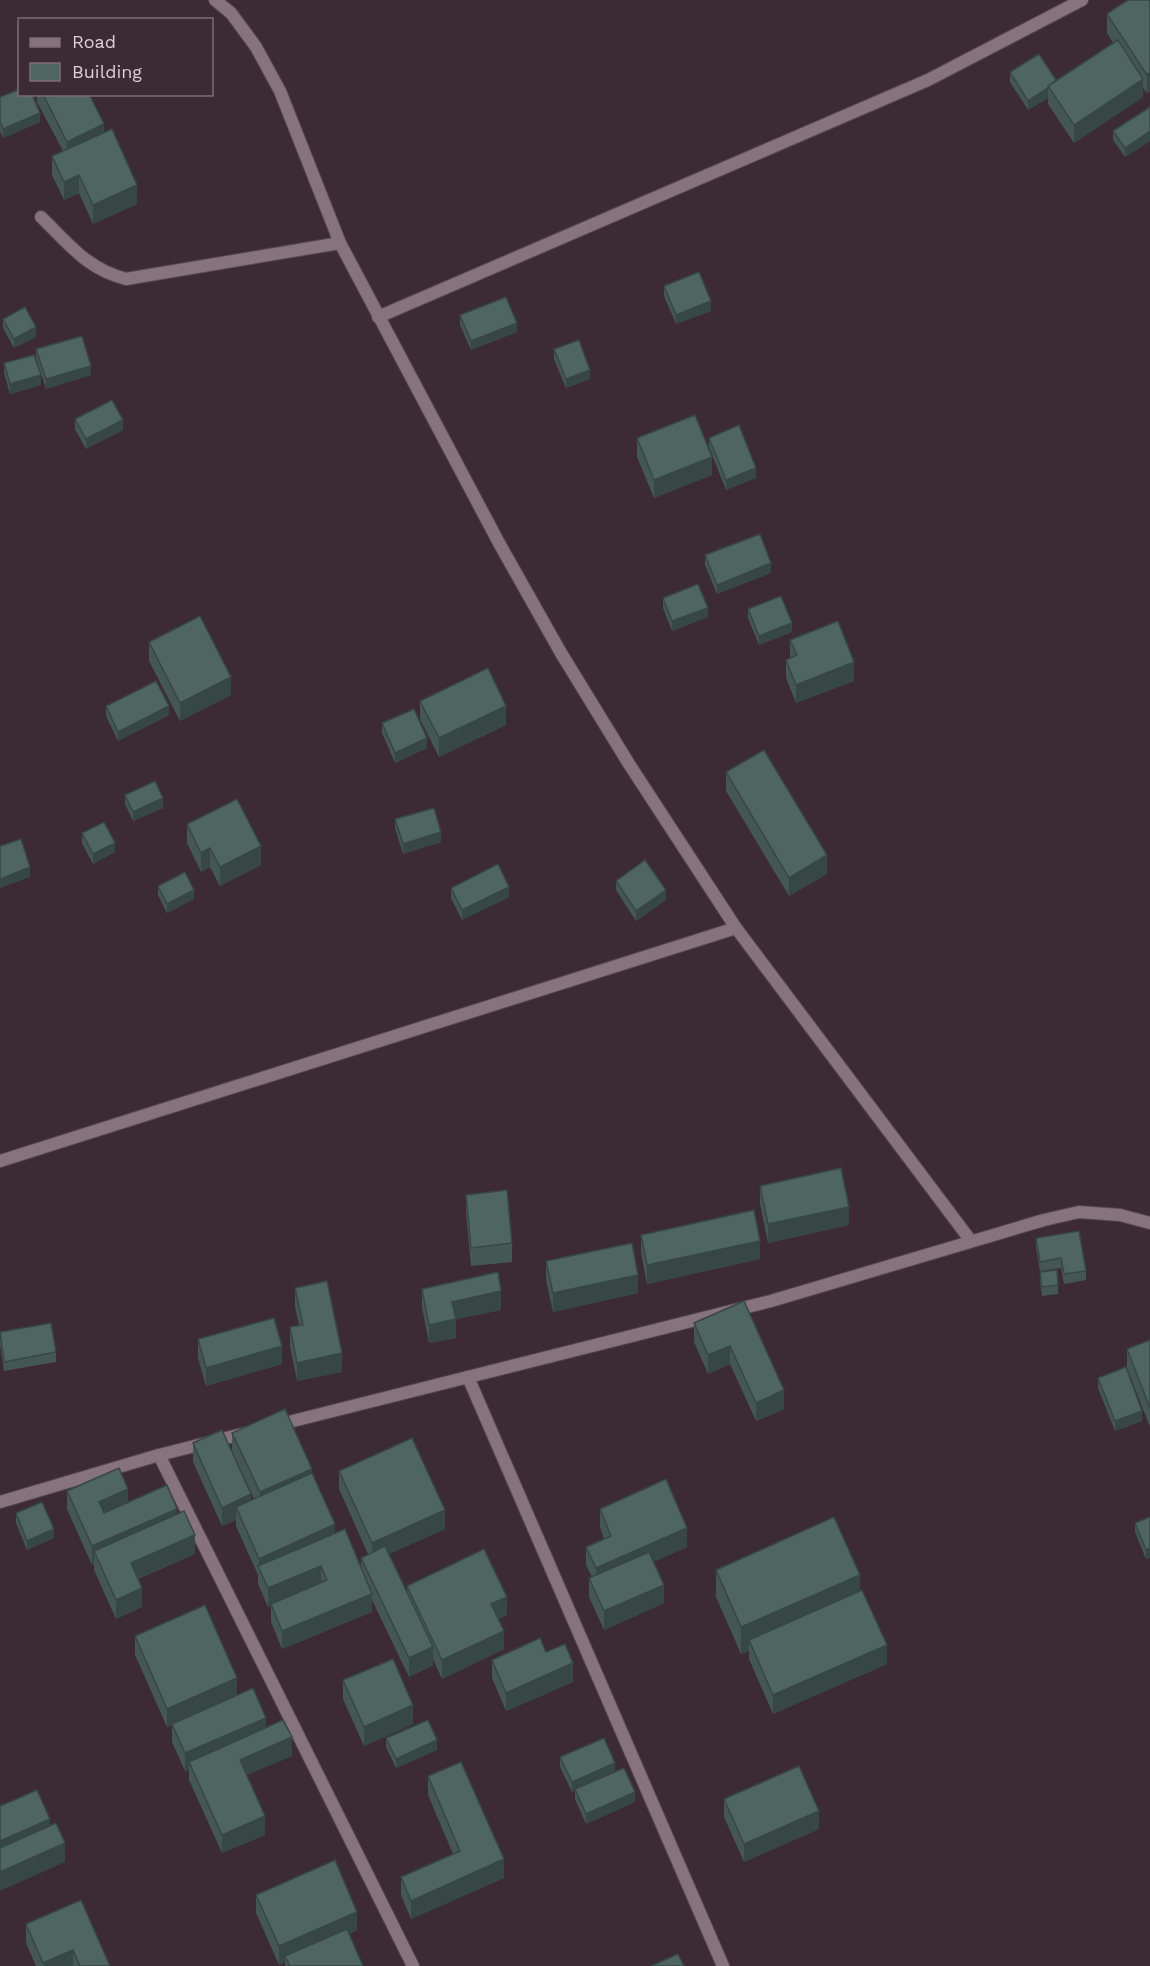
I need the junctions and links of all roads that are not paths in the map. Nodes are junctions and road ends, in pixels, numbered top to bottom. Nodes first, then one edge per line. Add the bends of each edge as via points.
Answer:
1 (215, 0) edge
2 (1082, 0) edge
3 (41, 217) dead end
4 (340, 243) junction
5 (378, 317) junction
6 (736, 928) junction
7 (0, 1161) edge
8 (1150, 1223) edge
9 (971, 1241) junction
10 (468, 1377) junction
11 (159, 1455) junction
12 (0, 1502) edge
13 (413, 1966) edge
14 (723, 1966) edge

1 - 4 street via 231,13 280,91
2 - 5 street via 928,80
3 - 4 street via 88,263 126,279
4 - 5 street
5 - 6 street via 561,653
6 - 7 street
6 - 9 street
8 - 9 street via 1120,1215 1079,1212
9 - 10 street via 771,1301
10 - 11 street
10 - 14 street
11 - 12 street
11 - 13 street

